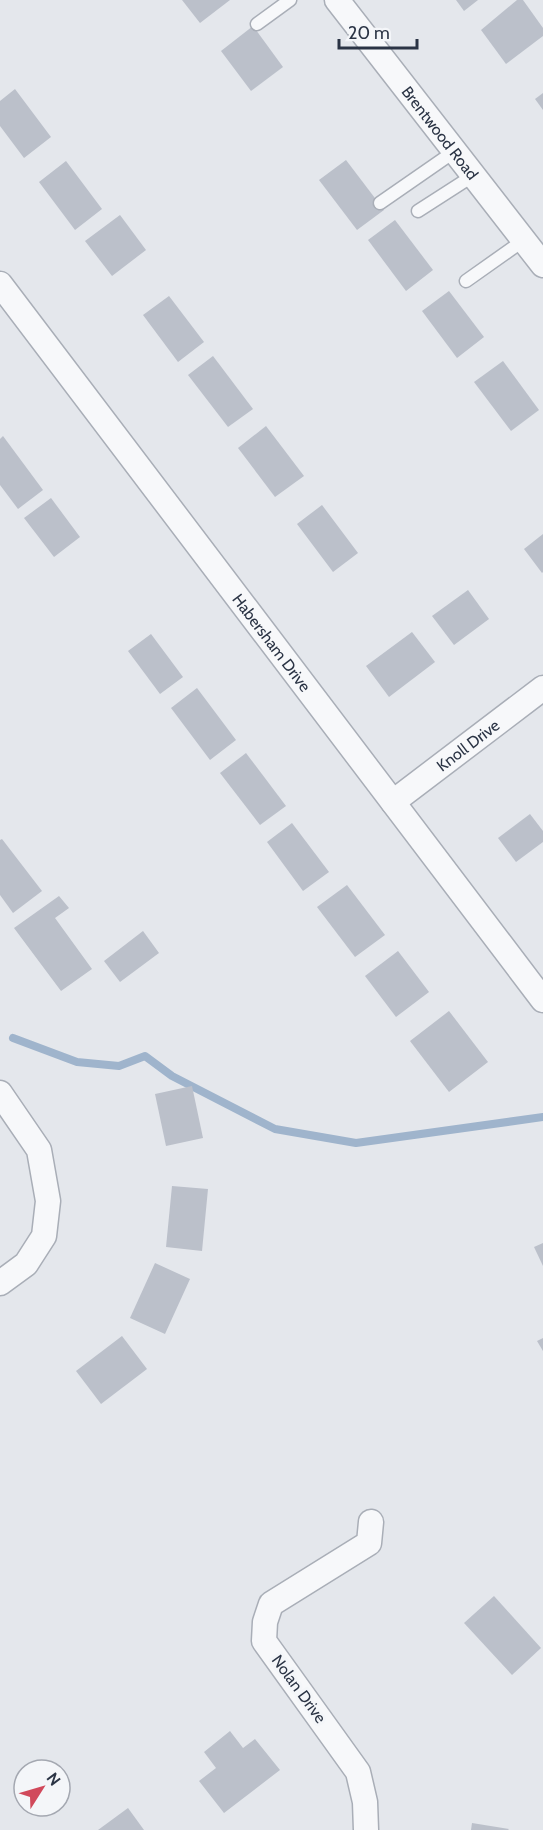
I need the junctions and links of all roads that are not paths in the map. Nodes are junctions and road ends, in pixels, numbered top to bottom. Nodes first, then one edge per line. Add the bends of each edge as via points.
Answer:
1 (290, 0) edge
2 (337, 0) edge
3 (257, 24) dead end
4 (455, 151) junction
5 (474, 175) junction
6 (380, 203) dead end
7 (418, 211) dead end
8 (524, 240) junction
9 (543, 265) edge
10 (466, 281) dead end
11 (0, 284) edge
12 (543, 688) edge
13 (393, 802) junction
14 (543, 1000) edge
15 (0, 1093) edge
16 (0, 1283) edge
17 (371, 1522) dead end
18 (366, 1830) edge

1 - 3 lane
2 - 4 street, Brentwood Road
4 - 5 street, Brentwood Road
4 - 6 lane
5 - 7 lane
5 - 8 street, Brentwood Road
8 - 9 street, Brentwood Road
8 - 10 lane
11 - 13 street, Habersham Drive
12 - 13 street, Knoll Drive
13 - 14 street, Habersham Drive
15 - 16 street via 39,1150 48,1201 44,1236 26,1263
17 - 18 street, Nolan Drive via 369,1544 272,1604 265,1622 264,1641 358,1772

